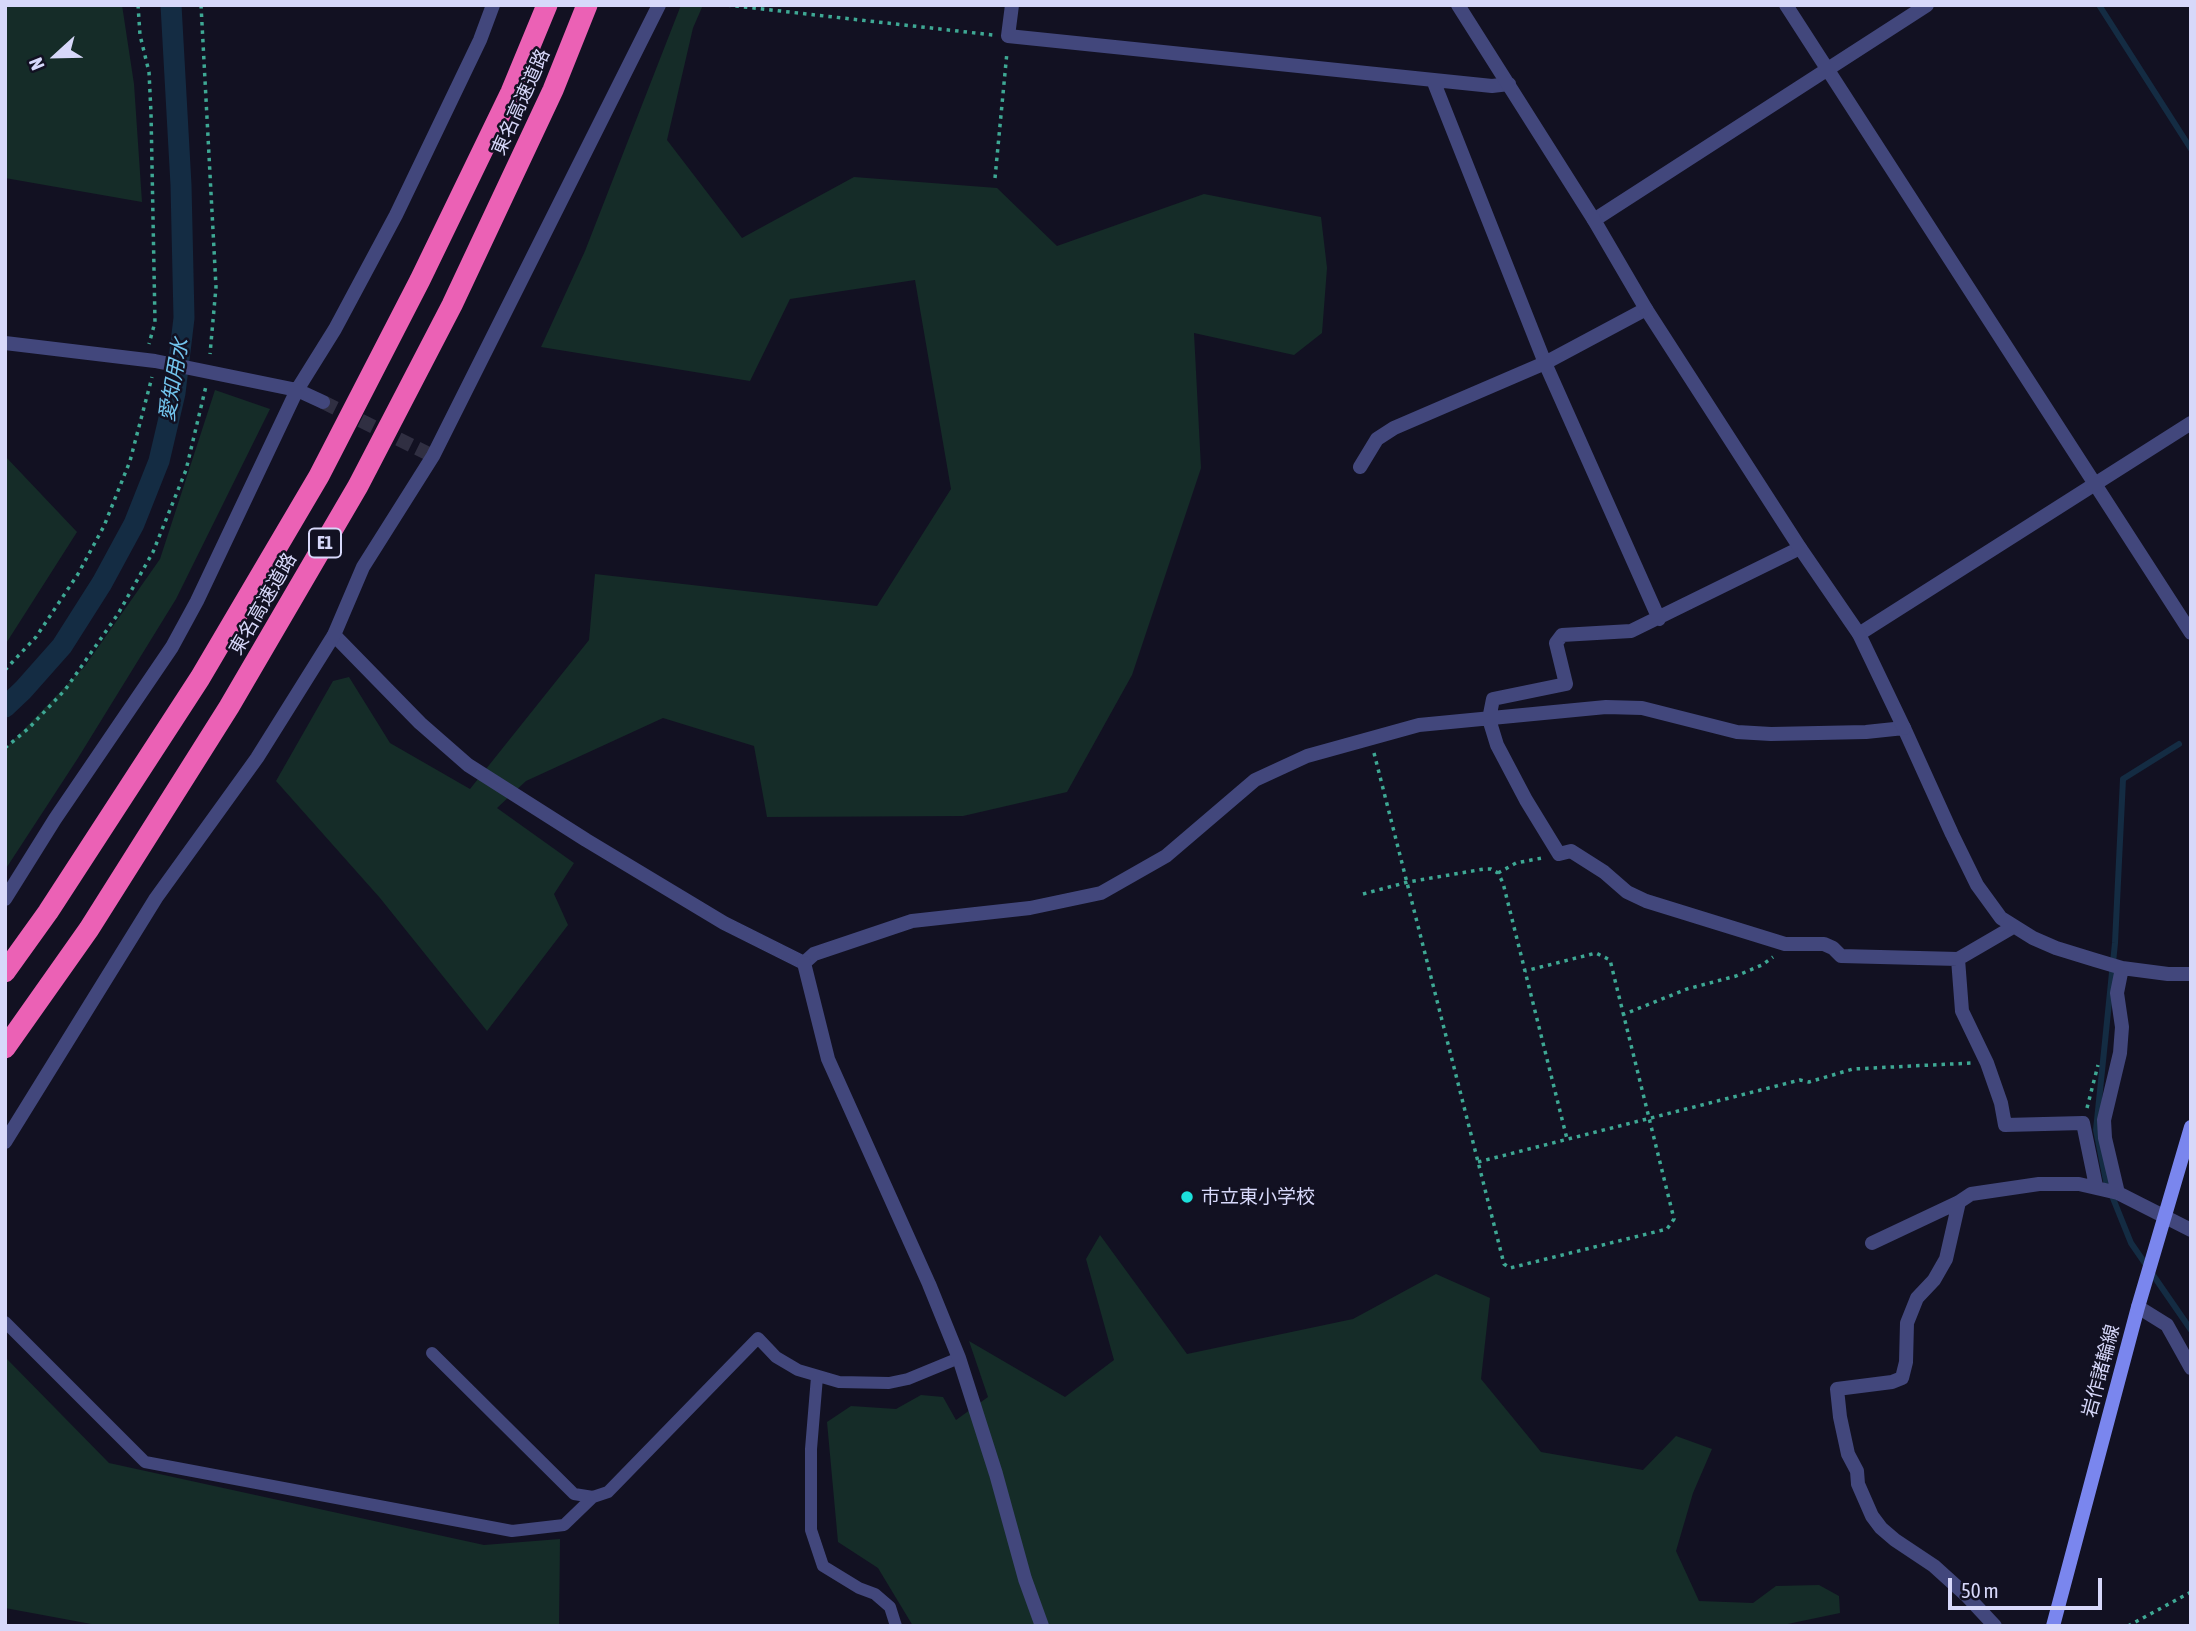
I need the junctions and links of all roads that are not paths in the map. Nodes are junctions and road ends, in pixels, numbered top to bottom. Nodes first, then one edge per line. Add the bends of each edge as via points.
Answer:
1 (493, 5) edge
2 (547, 5) edge
3 (587, 5) edge
4 (659, 5) edge
5 (1012, 5) edge
6 (1458, 5) edge
7 (1786, 5) edge
8 (1927, 5) edge
9 (1828, 70) junction
10 (1433, 80) junction
11 (1509, 83) junction
12 (1594, 220) junction
13 (1646, 310) junction
14 (5, 343) edge
15 (1545, 363) junction
16 (297, 390) junction
17 (323, 402) tunnel mouth
18 (2191, 423) edge
19 (1360, 467) dead end
20 (2095, 485) junction
21 (1800, 548) junction
22 (1659, 619) junction
23 (2191, 633) edge
24 (1860, 634) junction
25 (334, 635) junction
26 (1489, 719) junction
27 (1904, 728) junction
28 (5, 899) edge
29 (2013, 927) junction
30 (1958, 959) junction
31 (804, 963) junction
32 (2122, 968) junction
33 (5, 972) edge
34 (2191, 974) edge
35 (5, 1048) edge
36 (2191, 1127) edge
37 (5, 1142) edge
38 (2096, 1186) junction
39 (2118, 1192) junction
40 (1959, 1202) junction
41 (2165, 1218) junction
42 (2191, 1230) edge
43 (1872, 1243) dead end
44 (2138, 1307) junction
45 (5, 1322) edge
46 (432, 1353) dead end
47 (959, 1358) junction
48 (2191, 1367) edge
49 (817, 1377) junction
50 (593, 1497) junction
51 (897, 1626) edge
52 (1042, 1626) edge
53 (1995, 1626) edge
54 (2053, 1626) edge

1 - 16 street via 396,215
2 - 33 highway, 東名高速道路 / E1 via 439,243 319,476 200,678
3 - 35 highway, 東名高速道路 / E1 via 553,90 452,305 359,486 229,707 89,929
4 - 25 street via 433,456 363,567
5 - 10 street via 1008,36
6 - 11 street
7 - 9 street
8 - 9 street
9 - 12 street
9 - 20 street
10 - 11 street via 1492,86
10 - 15 street
11 - 12 street
12 - 13 street
13 - 15 street
13 - 21 street
14 - 16 street via 150,360
15 - 19 street via 1394,428 1377,439
15 - 22 street
16 - 17 street
16 - 28 street via 228,540 172,647
18 - 20 street
20 - 23 street
20 - 24 street
21 - 22 street
21 - 24 street
22 - 26 street via 1631,631 1562,635 1556,643 1566,684 1493,699
24 - 27 street
25 - 31 street via 468,765 724,923
25 - 37 street via 257,758 156,898
26 - 27 street via 1606,707 1642,708 1737,732
26 - 30 street via 1497,745 1559,854 1571,851 1646,901 1784,944 1824,944 1840,956
26 - 31 street via 1419,725 1307,756 1255,780 1166,856 1101,893 1030,908 912,922 814,954
27 - 29 street via 1977,884
29 - 30 street
29 - 32 street via 2056,948
30 - 38 street via 1962,1011 1987,1063 2005,1125 2083,1123
31 - 47 street via 828,1059
32 - 34 street
32 - 39 street via 2117,993 2120,1053 2104,1120
36 - 41 main road, 岩作諸輪線
38 - 39 street
38 - 40 street via 2039,1184 1971,1194
39 - 41 street
40 - 43 street
40 - 53 street via 1946,1259 1917,1298 1908,1323 1902,1378 1838,1388 1840,1417 1848,1454 1872,1516 1888,1534 1934,1566
41 - 42 street
41 - 44 main road, 岩作諸輪線
44 - 48 street via 2168,1325
44 - 54 main road, 岩作諸輪線
45 - 50 lane via 145,1462 512,1531 564,1525
46 - 50 lane via 574,1494
47 - 49 lane via 889,1383
47 - 52 street
49 - 50 lane via 776,1357 758,1338 608,1492
49 - 51 lane via 811,1530 823,1566 875,1594 890,1607

